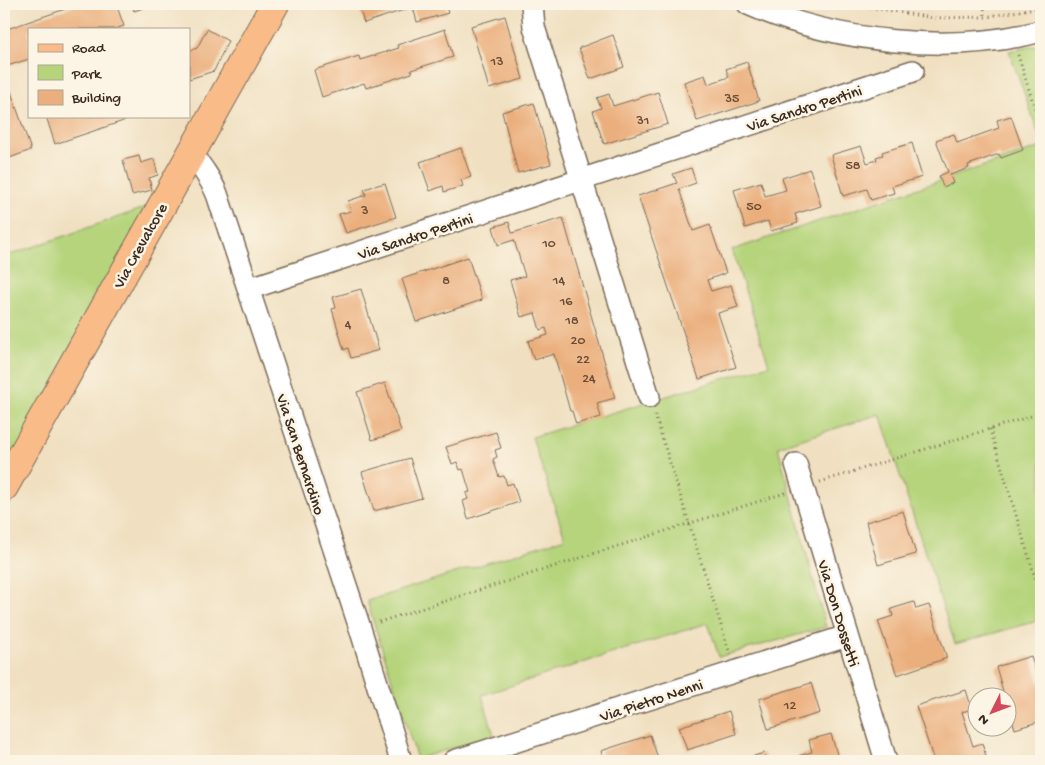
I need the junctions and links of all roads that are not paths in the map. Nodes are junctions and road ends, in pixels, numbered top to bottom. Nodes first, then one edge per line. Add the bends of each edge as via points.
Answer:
1 (274, 4) edge
2 (532, 4) edge
3 (748, 4) edge
4 (1041, 30) edge
5 (913, 71) dead end
6 (190, 153) junction
7 (582, 180) junction
8 (248, 289) junction
9 (649, 396) road end
10 (796, 464) dead end
11 (4, 487) edge
12 (847, 636) junction
13 (508, 753) edge
14 (401, 761) edge
15 (454, 761) edge
16 (886, 761) edge

1 - 6 main road, Via Crevalcore
2 - 7 street via 534,27
3 - 4 street via 774,15 851,35 930,44 1013,38
5 - 7 street, Via Sandro Pertini
6 - 8 street, Via San Bernardino via 213,184
6 - 11 main road, Via Crevalcore
7 - 8 street, Via Sandro Pertini
7 - 9 street
8 - 14 street, Via San Bernardino
10 - 12 street, Via Don Dossetti
12 - 13 street, Via Pietro Nenni
12 - 16 street, Via Don Dossetti
13 - 15 street, Via Pietro Nenni

